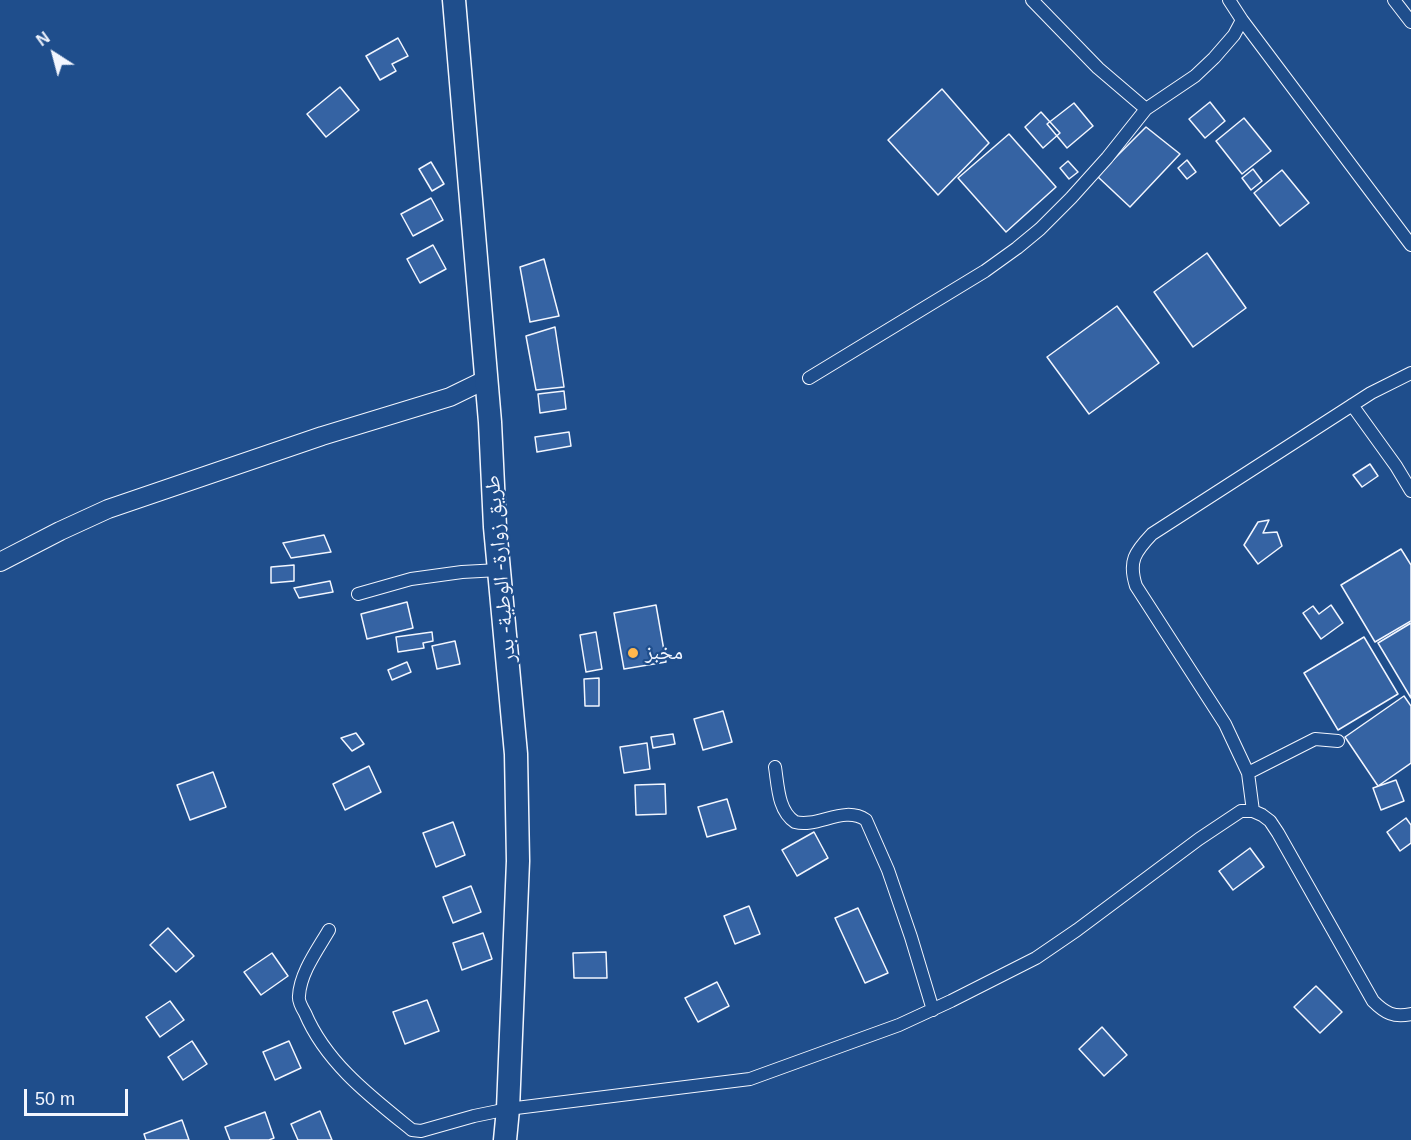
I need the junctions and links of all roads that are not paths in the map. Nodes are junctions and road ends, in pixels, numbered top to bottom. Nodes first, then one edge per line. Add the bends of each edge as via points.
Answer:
1 (454, 0) edge
2 (1032, 0) edge
3 (1229, 0) edge
4 (1394, 0) edge
5 (1242, 20) junction
6 (1411, 21) edge
7 (1146, 109) junction
8 (1411, 245) edge
9 (1411, 373) edge
10 (809, 378) dead end
11 (487, 379) junction
12 (1352, 405) junction
13 (1411, 491) edge
14 (0, 562) edge
15 (499, 570) junction
16 (358, 594) dead end
17 (1338, 741) dead end
18 (775, 767) dead end
19 (1248, 773) junction
20 (1253, 812) junction
21 (328, 930) dead end
22 (933, 1010) junction
23 (1409, 1018) edge
24 (508, 1109) junction
25 (505, 1140) edge

1 - 11 highway, طريق زوارة- الوطية- بدر
2 - 7 street via 1098,68
3 - 5 street
4 - 6 street
5 - 7 street via 1234,35 1195,76
5 - 8 street
7 - 10 street via 1071,198 1017,248
9 - 12 street
11 - 14 street via 450,398 322,436 108,509
11 - 15 highway, طريق زوارة- الوطية- بدر
12 - 13 street
12 - 19 street via 1152,534 1132,562 1136,586 1225,724
15 - 16 street via 411,579
15 - 24 highway, طريق زوارة- الوطية- بدر via 513,713 518,819
17 - 19 street via 1315,739
18 - 22 street via 782,805 795,822 851,814 866,820 912,937
19 - 20 street
20 - 22 street via 1240,812 1229,818 1036,958
20 - 23 street via 1270,821 1278,833 1373,1001 1391,1015
21 - 24 street via 303,977 298,998 328,1054 367,1093 412,1130
22 - 24 street via 750,1079
24 - 25 highway, طريق زوارة- الوطية- بدر

